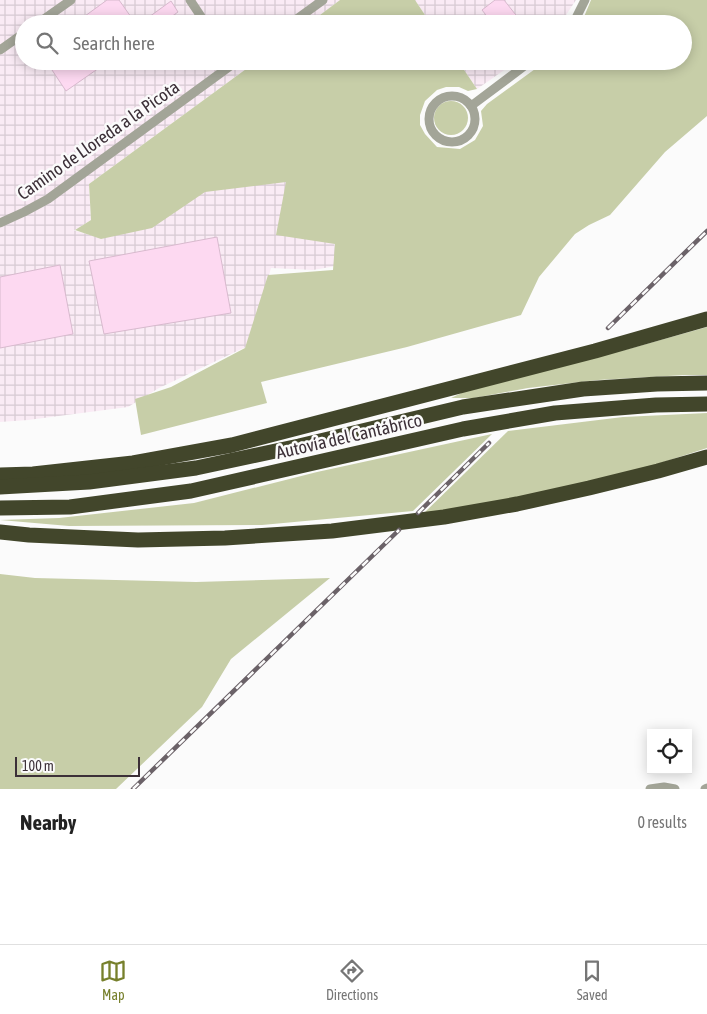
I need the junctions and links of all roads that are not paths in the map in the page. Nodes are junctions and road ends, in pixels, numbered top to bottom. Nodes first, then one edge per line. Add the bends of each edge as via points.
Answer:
1 (71, 0) edge
2 (190, 0) edge
3 (323, 0) edge
4 (585, 0) edge
5 (50, 15) edge
6 (200, 15) edge
7 (302, 15) edge
8 (578, 15) edge
9 (15, 39) edge
10 (0, 50) edge
11 (224, 70) edge
12 (520, 70) edge
13 (471, 106) junction
14 (0, 223) edge
15 (704, 319) edge
16 (707, 383) edge
17 (707, 404) edge
18 (707, 456) edge
19 (0, 475) edge
20 (0, 486) edge
21 (0, 508) edge
22 (0, 532) edge
23 (650, 789) edge
24 (675, 789) edge

1 - 5 street
2 - 6 street
3 - 7 street
4 - 8 street
9 - 10 street
11 - 14 street, Camino de Lloreda a la Picota via 48,199
12 - 13 street
13 - 13 street via 459,97 438,100 429,120 434,134 447,142 463,139 473,128 475,120
15 - 19 highway via 595,351 232,445 133,463
16 - 20 highway, Autovía del Cantábrico via 583,389 463,407 196,468 89,482
17 - 21 highway, Autovía del Cantábrico via 555,413 463,428 191,491 70,506
18 - 22 highway via 658,471 516,504 332,532 138,540
23 - 24 street

